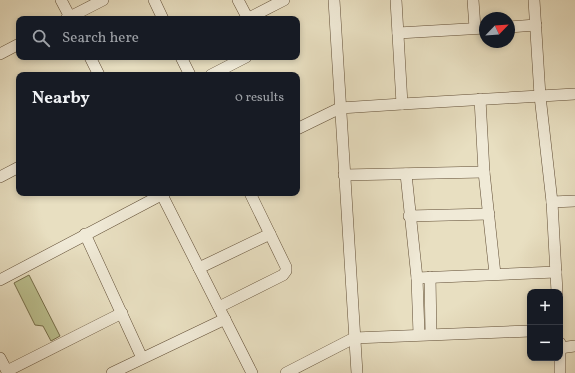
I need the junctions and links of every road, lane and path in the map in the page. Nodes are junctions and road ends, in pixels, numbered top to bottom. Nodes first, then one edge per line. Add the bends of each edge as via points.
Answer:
1 (61, 0) edge
2 (103, 0) edge
3 (154, 0) edge
4 (238, 0) edge
5 (284, 0) edge
6 (334, 0) edge
7 (396, 0) edge
8 (473, 0) edge
9 (534, 0) edge
10 (68, 16) edge
11 (73, 16) edge
12 (162, 16) edge
13 (246, 16) edge
14 (254, 16) edge
15 (479, 24) edge
16 (536, 25) junction
17 (515, 27) edge
18 (479, 28) edge
19 (398, 33) junction
20 (16, 46) edge
21 (0, 54) edge
22 (92, 60) edge
23 (182, 60) edge
24 (240, 60) edge
25 (98, 72) edge
26 (188, 72) edge
27 (217, 72) edge
28 (575, 94) edge
29 (540, 96) junction
30 (480, 99) junction
31 (402, 104) junction
32 (340, 108) junction
33 (300, 128) edge
34 (16, 169) edge
35 (484, 172) junction
36 (406, 174) junction
37 (344, 175) junction
38 (0, 177) edge
39 (159, 196) edge
40 (164, 196) edge
41 (251, 196) edge
42 (575, 201) edge
43 (552, 202) junction
44 (489, 214) junction
45 (409, 216) junction
46 (85, 234) junction
47 (270, 234) junction
48 (199, 268) junction
49 (556, 272) junction
50 (495, 274) junction
51 (430, 277) junction
52 (417, 278) junction
53 (0, 280) edge
54 (557, 289) edge
55 (219, 307) junction
56 (122, 313) junction
57 (225, 319) junction
58 (527, 331) edge
59 (425, 334) junction
60 (354, 338) junction
61 (575, 346) edge
62 (563, 348) edge
63 (0, 358) edge
64 (142, 358) junction
65 (560, 361) edge
66 (7, 372) edge
67 (112, 373) edge
68 (252, 373) edge
69 (286, 373) edge
70 (357, 373) edge
71 (560, 373) edge

1 - 10 street
2 - 11 street
3 - 12 street
4 - 13 street
5 - 14 street
6 - 32 street
7 - 19 street
8 - 15 street
9 - 16 street
16 - 17 street
16 - 29 street
18 - 19 street
19 - 31 street
20 - 21 street
22 - 25 street
23 - 26 street
24 - 27 street
28 - 29 street
29 - 30 street
29 - 43 street
30 - 31 street
30 - 35 street
31 - 32 street
32 - 33 street
32 - 37 street
34 - 38 street
35 - 36 street
35 - 44 street
36 - 37 street
36 - 45 street
37 - 60 street
39 - 46 street
40 - 48 street
41 - 47 street
42 - 43 street
43 - 49 street
44 - 45 street
44 - 50 street
45 - 52 street
46 - 53 street
46 - 56 street
47 - 48 street
47 - 55 street via 286,271 283,275
48 - 55 street
49 - 50 street
49 - 54 street
50 - 51 street
51 - 52 street
51 - 59 street
52 - 59 street
55 - 57 street
56 - 64 street
56 - 66 street
57 - 64 street
57 - 68 street
58 - 59 street
59 - 60 street
60 - 69 street
60 - 70 street
61 - 62 street
63 - 66 street
64 - 67 street
65 - 71 street

